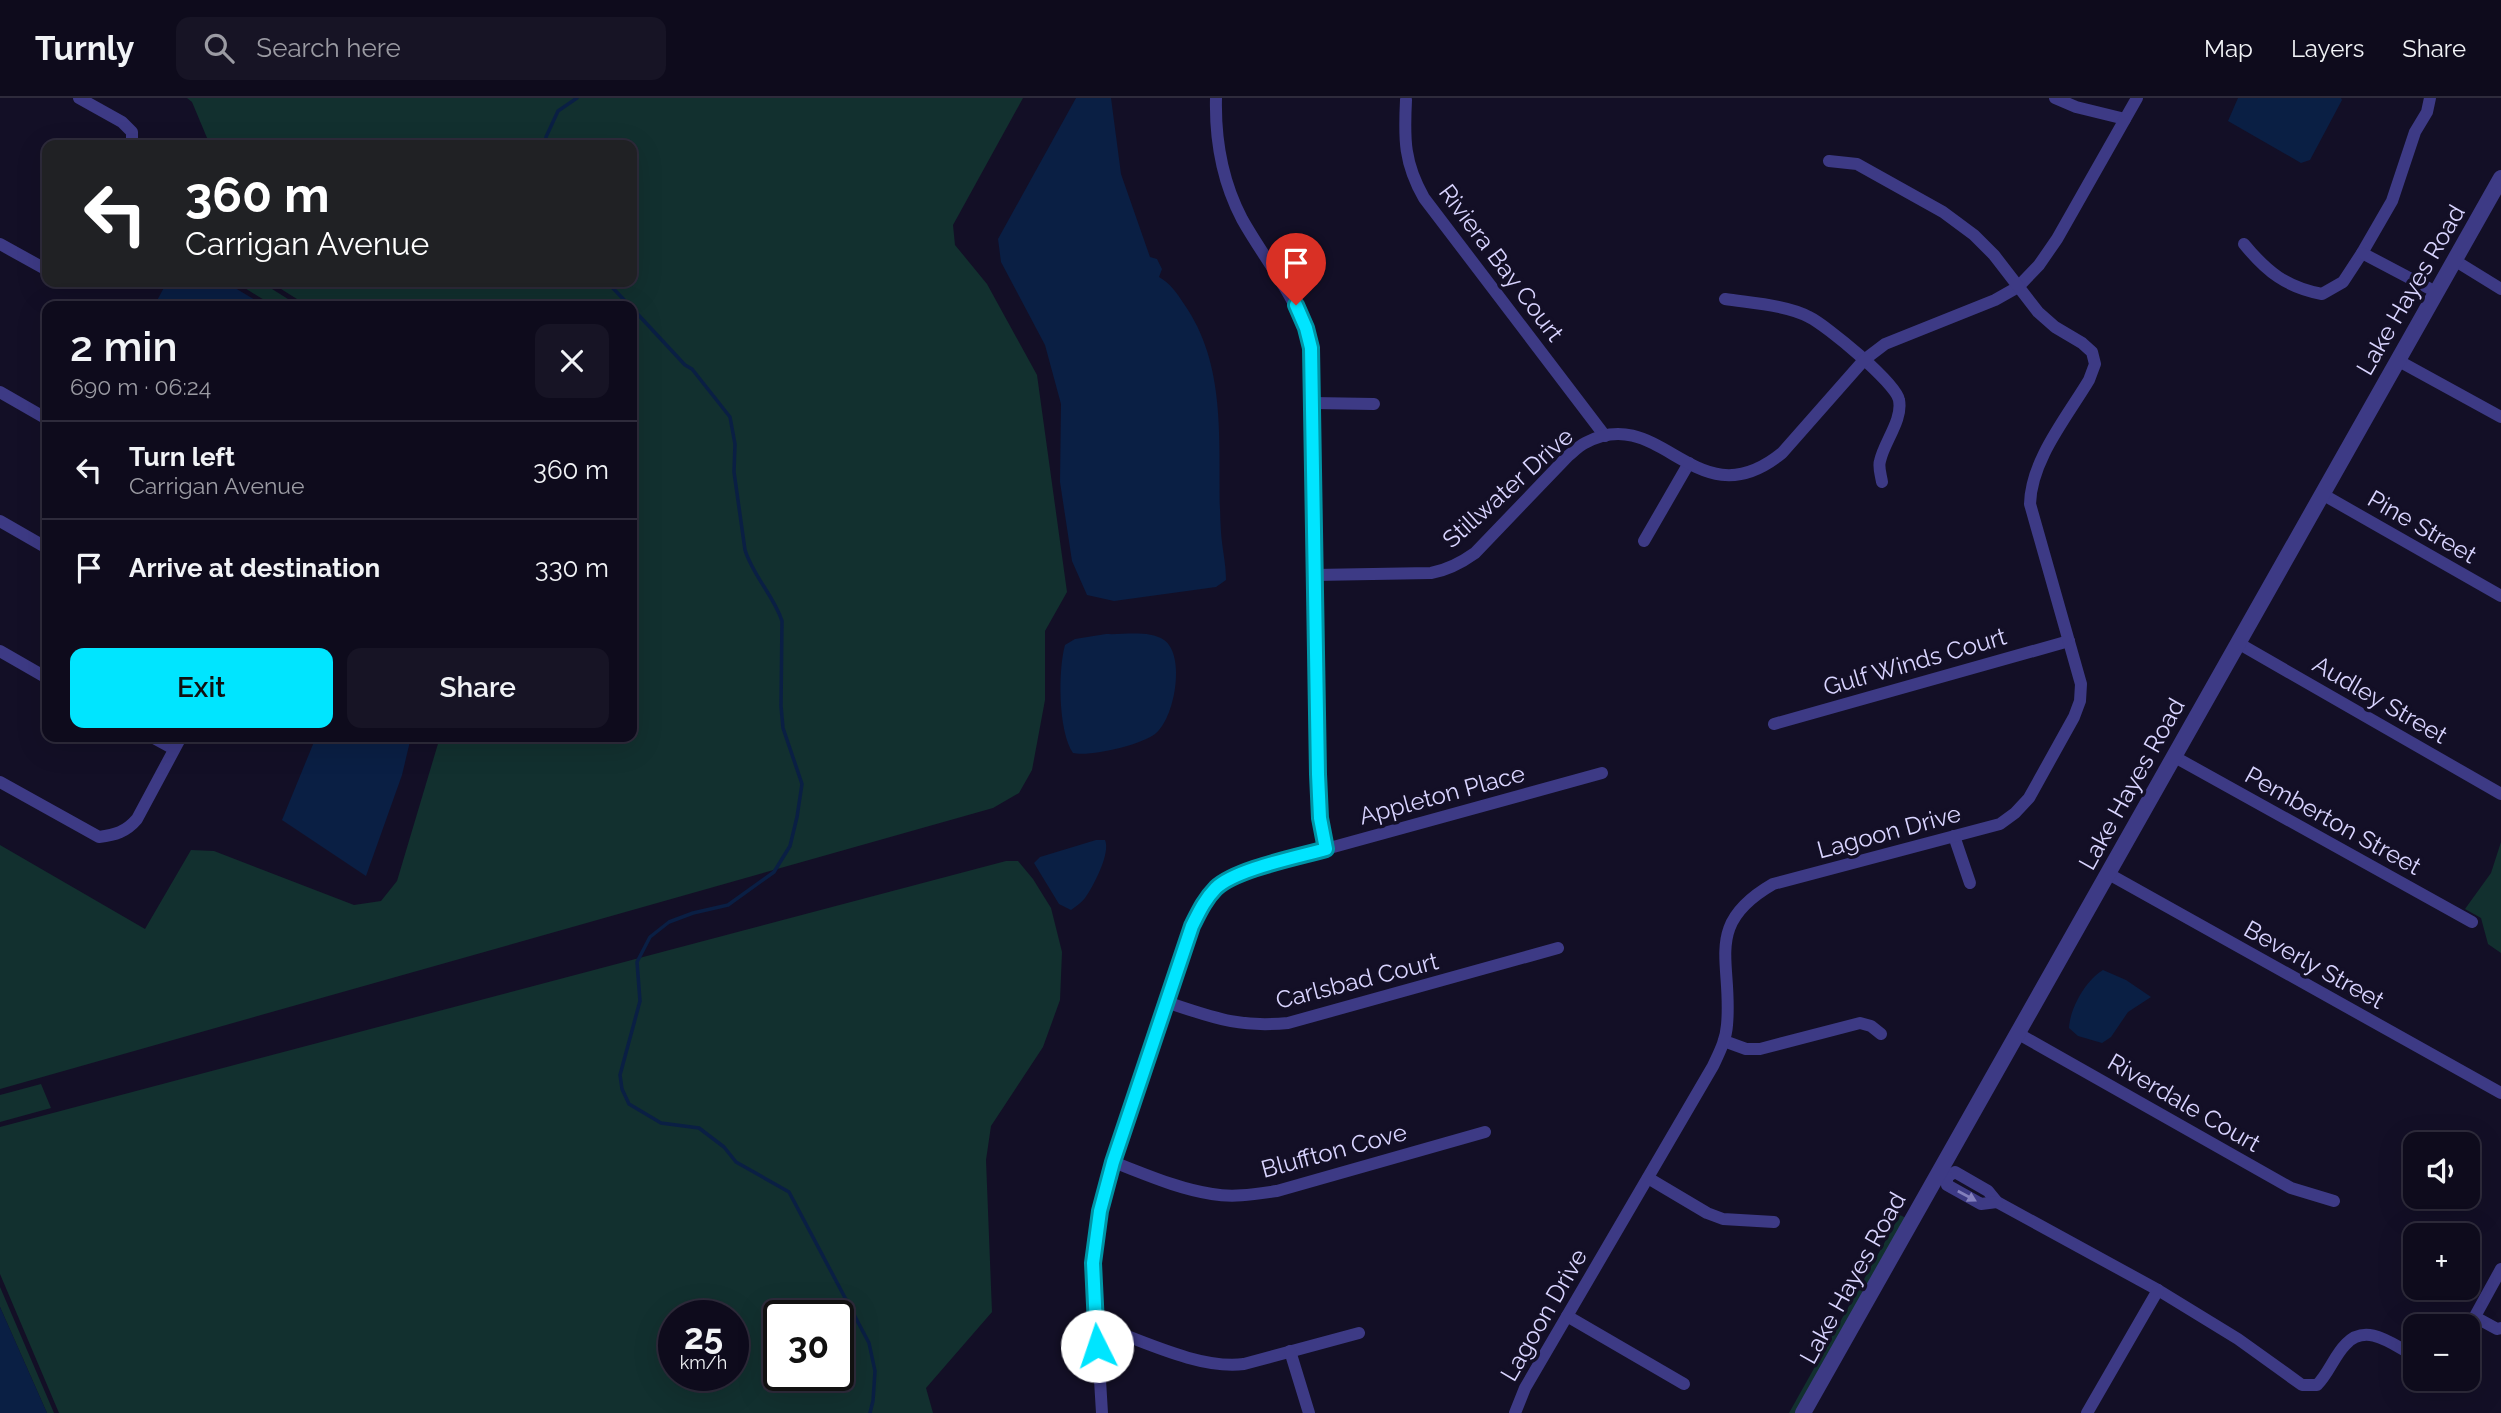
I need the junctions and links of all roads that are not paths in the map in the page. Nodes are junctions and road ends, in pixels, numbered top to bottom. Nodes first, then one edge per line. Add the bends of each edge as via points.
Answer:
1 (79, 98) edge
2 (1216, 98) edge
3 (2055, 98) edge
4 (2137, 98) edge
5 (2430, 98) edge
6 (1406, 100) edge
7 (2125, 119) junction
8 (132, 140) edge
9 (1829, 161) dead end
10 (2501, 178) edge
11 (0, 244) edge
12 (2244, 244) dead end
13 (2362, 253) junction
14 (2454, 260) junction
15 (42, 267) edge
16 (2018, 287) junction
17 (2501, 289) edge
18 (2437, 292) junction
19 (1725, 299) dead end
20 (1864, 360) junction
21 (2397, 360) junction
22 (0, 392) edge
23 (1313, 403) junction
24 (1374, 404) dead end
25 (42, 416) edge
26 (2501, 417) edge
27 (1605, 436) junction
28 (1689, 463) junction
29 (1882, 482) dead end
30 (2322, 494) junction
31 (0, 521) edge
32 (1644, 541) dead end
33 (42, 545) edge
34 (1314, 575) junction
35 (2501, 596) edge
36 (2069, 641) junction
37 (2238, 643) junction
38 (0, 651) edge
39 (42, 675) edge
40 (1773, 724) dead end
41 (161, 742) edge
42 (178, 742) edge
43 (174, 749) junction
44 (2173, 756) junction
45 (1602, 773) dead end
46 (0, 782) edge
47 (2501, 794) edge
48 (1954, 836) junction
49 (1326, 849) junction
50 (2107, 873) junction
51 (1970, 883) dead end
52 (2472, 922) dead end
53 (1558, 948) dead end
54 (1166, 1002) junction
55 (2017, 1033) junction
56 (1881, 1034) dead end
57 (1724, 1041) junction
58 (2501, 1093) edge
59 (1485, 1132) dead end
60 (1113, 1162) junction
61 (1943, 1174) junction
62 (1648, 1178) junction
63 (2334, 1202) dead end
64 (1774, 1222) dead end
65 (2501, 1269) edge
66 (2158, 1290) junction
67 (2477, 1314) edge
68 (1567, 1316) junction
69 (2480, 1320) edge
70 (1095, 1324) junction
71 (2501, 1328) edge
72 (1359, 1333) dead end
73 (2403, 1350) edge
74 (1290, 1351) junction
75 (1684, 1384) dead end
76 (1102, 1413) edge
77 (1309, 1413) edge
78 (1515, 1413) edge
79 (1803, 1413) edge
80 (2087, 1413) edge

1 - 8 street via 122,122 132,132
2 - 23 street via 1226,184 1306,328
3 - 7 street
4 - 7 street, Stillwater Drive
5 - 13 street via 2392,201
6 - 27 street, Riviera Bay Court via 1407,158 1424,198
7 - 16 street, Stillwater Drive via 2057,239
9 - 16 street, Lagoon Drive via 1857,164 1944,212 1994,255
10 - 14 street, Lake Hayes Road
11 - 15 street
12 - 13 street via 2262,266 2299,289 2322,294 2343,282
13 - 18 street
14 - 17 street
14 - 18 street, Lake Hayes Road
16 - 20 street, Stillwater Drive via 1885,344
16 - 36 street, Lagoon Drive via 2054,327 2092,352 2095,364 2036,469 2031,489 2030,504
18 - 21 street, Lake Hayes Road
19 - 20 street via 1808,317
20 - 28 street, Stillwater Drive via 1768,464 1738,476 1724,476
20 - 29 street via 1896,391 1900,401 1879,463
21 - 26 street
21 - 30 street, Lake Hayes Road
22 - 25 street
23 - 24 street
23 - 34 street
27 - 28 street, Stillwater Drive via 1643,439
27 - 34 street, Stillwater Drive via 1568,456 1461,563 1431,573
28 - 32 street
30 - 35 street, Pine Street
30 - 37 street, Lake Hayes Road
31 - 33 street
34 - 49 street via 1318,774
36 - 40 street, Gulf Winds Court
36 - 48 street, Lagoon Drive via 2081,684 2080,701 2029,799 2000,824
37 - 44 street, Lake Hayes Road
37 - 47 street, Audley Street
38 - 39 street
41 - 43 street
42 - 43 street
43 - 46 street via 137,819 129,829 114,835 99,837
44 - 50 street, Lake Hayes Road
44 - 52 street, Pemberton Street
45 - 49 street, Appleton Place
48 - 51 street
48 - 57 street, Lagoon Drive via 1773,884 1742,905 1726,939
49 - 54 street, Appleton Place via 1236,876 1217,887 1192,926
50 - 55 street, Lake Hayes Road
50 - 58 street, Beverly Street
53 - 54 street, Carlsbad Court via 1287,1023 1232,1023
54 - 60 street, Appleton Place
55 - 61 street, Lake Hayes Road
55 - 63 street, Riverdale Court via 2291,1188
56 - 57 street via 1860,1023 1760,1049
57 - 62 street, Lagoon Drive
59 - 60 street, Bluffton Cove via 1277,1191 1246,1195 1214,1195 1184,1188
60 - 70 street, Appleton Place via 1093,1263
61 - 66 street via 1955,1172 1988,1191 1997,1202
61 - 79 street, Lake Hayes Road
62 - 64 street via 1723,1219
62 - 68 street, Lagoon Drive
65 - 67 street
66 - 73 street via 2302,1385 2317,1385 2346,1345 2362,1334 2375,1335
66 - 80 street
68 - 75 street
68 - 78 street, Lagoon Drive
69 - 71 street
70 - 74 street via 1226,1366
70 - 76 street, Appleton Place
72 - 74 street
74 - 77 street

